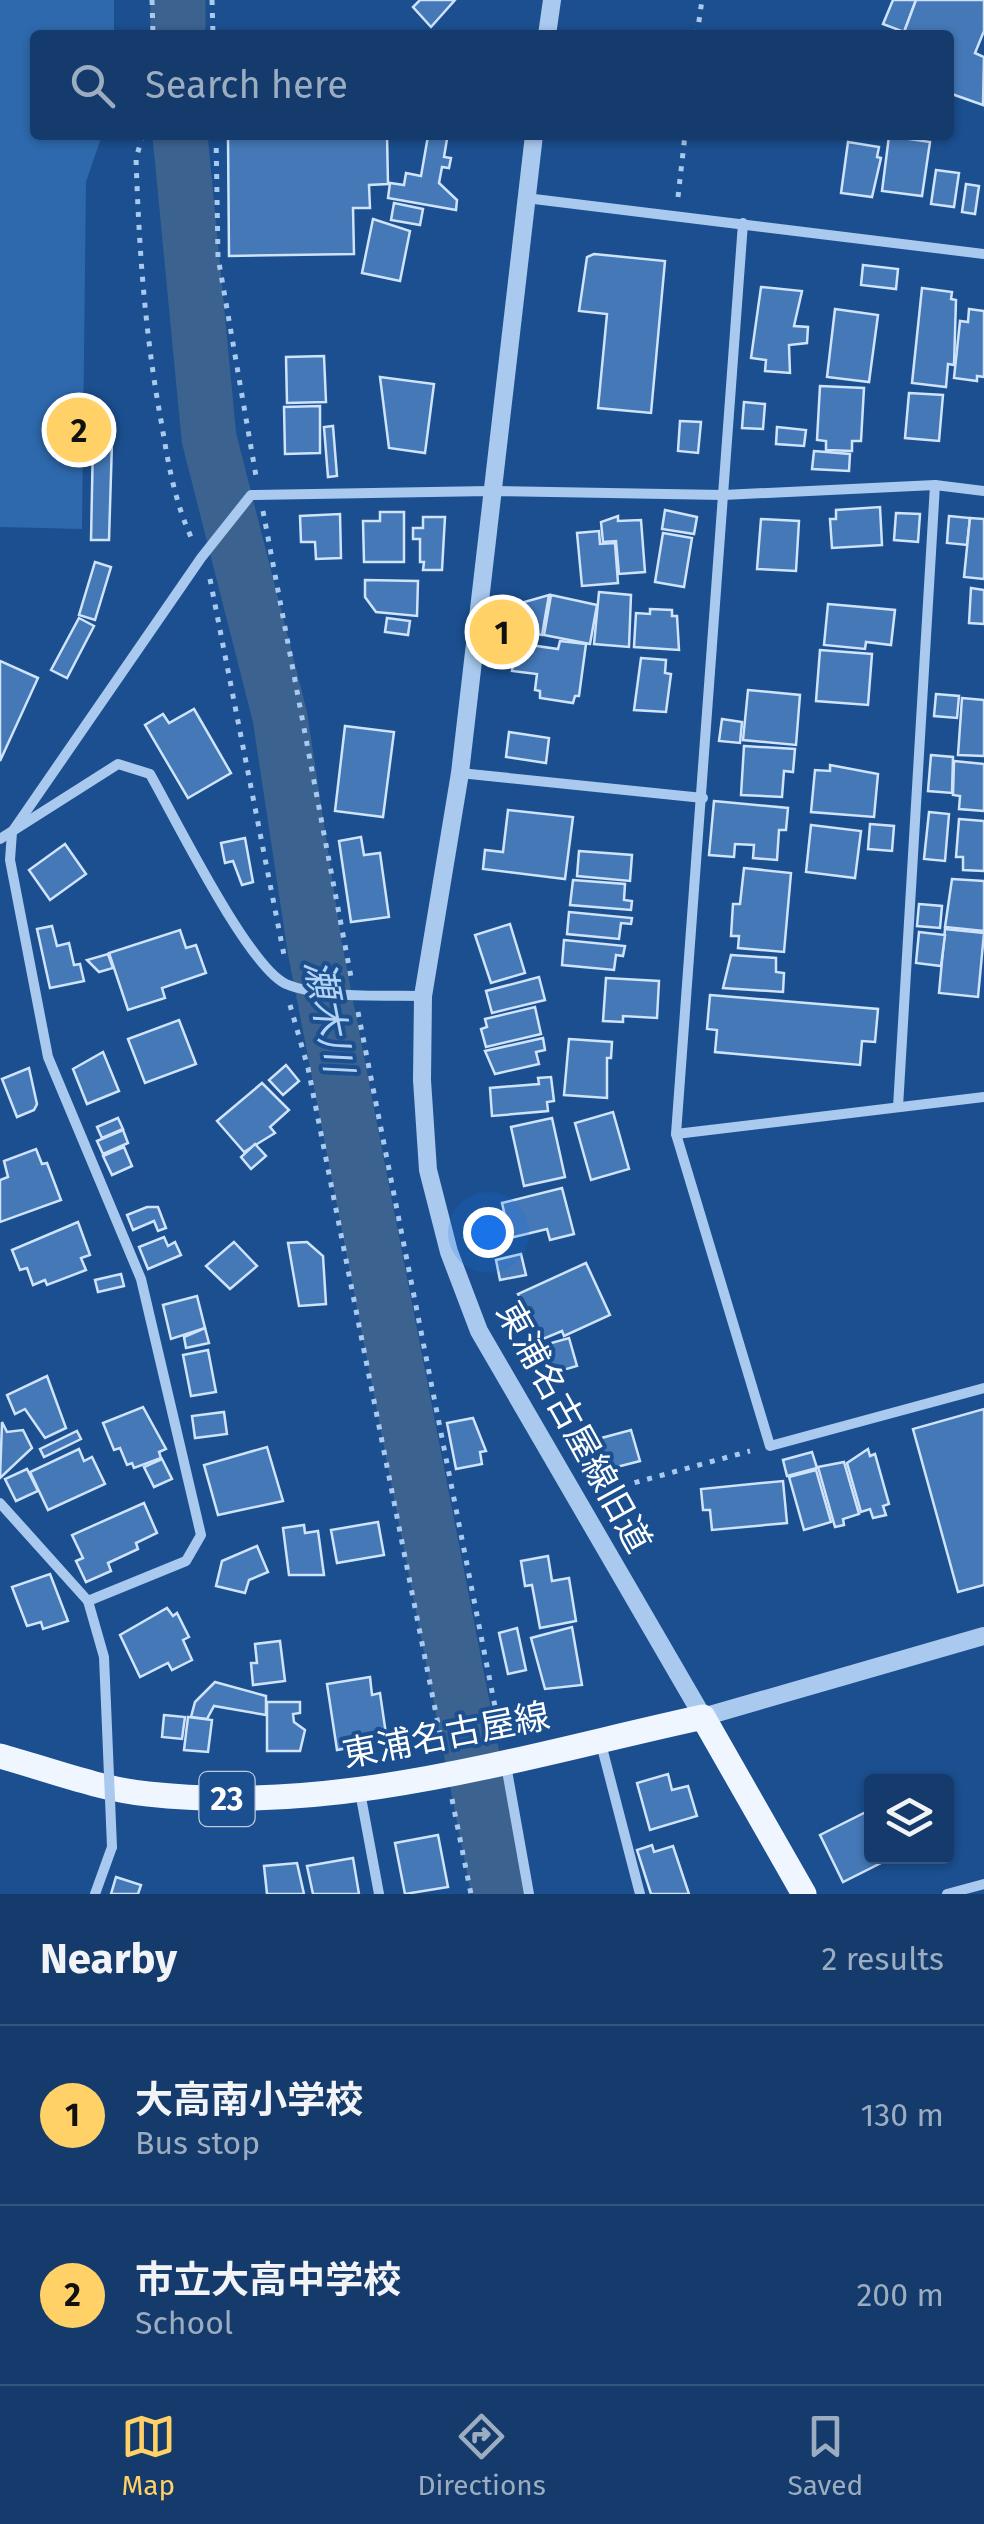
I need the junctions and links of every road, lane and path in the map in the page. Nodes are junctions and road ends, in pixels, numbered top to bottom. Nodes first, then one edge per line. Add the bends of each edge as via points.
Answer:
1 (152, 0) edge
2 (212, 0) edge
3 (552, 0) edge
4 (702, 0) edge
5 (154, 30) edge
6 (213, 30) edge
7 (548, 30) edge
8 (699, 30) edge
9 (141, 140) edge
10 (216, 140) edge
11 (533, 140) edge
12 (684, 140) edge
13 (526, 198) junction
14 (676, 215) junction
15 (743, 222) junction
16 (984, 254) edge
17 (935, 485) junction
18 (490, 491) junction
19 (984, 491) edge
20 (255, 495) junction
21 (723, 495) junction
22 (201, 558) junction
23 (460, 774) junction
24 (703, 798) junction
25 (12, 832) junction
26 (0, 839) edge
27 (10, 860) junction
28 (0, 871) edge
29 (288, 984) junction
30 (349, 994) junction
31 (423, 996) junction
32 (984, 1097) edge
33 (898, 1107) junction
34 (676, 1134) junction
35 (984, 1388) edge
36 (770, 1446) junction
37 (574, 1499) junction
38 (0, 1503) edge
39 (88, 1601) junction
40 (984, 1636) edge
41 (703, 1717) junction
42 (600, 1740) junction
43 (0, 1756) edge
44 (502, 1766) junction
45 (452, 1775) junction
46 (360, 1791) junction
47 (984, 1884) edge
48 (94, 1894) edge
49 (379, 1894) edge
50 (471, 1894) edge
51 (529, 1894) edge
52 (640, 1894) edge
53 (804, 1894) edge
54 (947, 1894) edge

1 - 5 path
2 - 6 path
3 - 7 street
4 - 8 path
9 - 22 path via 136,158 146,342 181,515
10 - 20 path via 218,258
11 - 13 street, 東浦名古屋線旧道
12 - 14 path
13 - 14 street
13 - 18 street, 東浦名古屋線旧道
14 - 15 street
15 - 16 street
15 - 21 street
17 - 19 street
17 - 21 street
17 - 33 street
18 - 20 street
18 - 21 street
18 - 23 street, 東浦名古屋線旧道
20 - 22 street
20 - 30 path
21 - 24 street
22 - 25 street
22 - 29 path
23 - 24 street
23 - 31 street, 東浦名古屋線旧道
24 - 34 street
25 - 26 street
25 - 27 street
25 - 29 street via 118,764 150,774 256,957
27 - 28 street
27 - 39 street via 48,1057 141,1279 201,1535 186,1561
29 - 30 street
29 - 45 path
30 - 31 street
30 - 44 path
31 - 37 street, 東浦名古屋線旧道 via 428,1170 449,1252 479,1331
32 - 33 street
33 - 34 street
34 - 36 street
35 - 36 street
36 - 37 path
37 - 41 street, 東浦名古屋線旧道
38 - 39 street
39 - 48 street, bridge via 104,1658 112,1847
40 - 41 street
41 - 42 main road, 東浦名古屋線 / 23
41 - 53 main road
42 - 44 main road, 東浦名古屋線 / 23
42 - 52 street
43 - 46 main road, 東浦名古屋線 / 23 via 144,1794 233,1799
44 - 45 main road, 東浦名古屋線 / 23
44 - 51 street
45 - 46 main road, 東浦名古屋線 / 23
45 - 50 path
46 - 49 street
47 - 54 street

